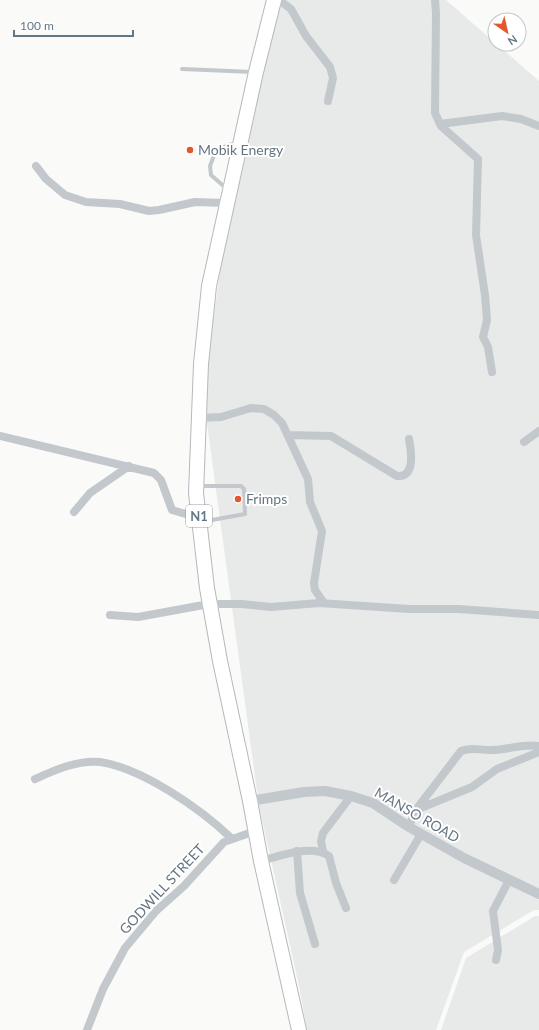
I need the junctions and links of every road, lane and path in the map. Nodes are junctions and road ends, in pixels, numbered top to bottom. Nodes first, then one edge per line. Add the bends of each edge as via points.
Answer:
1 (274, 0) edge
2 (280, 0) edge
3 (435, 0) edge
4 (182, 68) dead end
5 (256, 72) junction
6 (328, 101) dead end
7 (440, 124) junction
8 (539, 126) edge
9 (240, 141) junction
10 (36, 166) dead end
11 (228, 196) junction
12 (492, 372) dead end
13 (199, 418) junction
14 (539, 431) edge
15 (288, 435) junction
16 (0, 436) edge
17 (409, 439) dead end
18 (524, 442) dead end
19 (129, 466) junction
20 (196, 486) junction
21 (74, 512) dead end
22 (199, 520) junction
23 (324, 603) junction
24 (209, 604) junction
25 (110, 615) dead end
26 (539, 615) edge
27 (539, 746) edge
28 (539, 752) edge
29 (35, 779) dead end
30 (351, 796) junction
31 (250, 801) junction
32 (415, 810) junction
33 (409, 827) junction
34 (255, 831) junction
35 (420, 834) junction
36 (231, 838) junction
37 (297, 851) junction
38 (323, 852) junction
39 (261, 861) junction
40 (394, 880) dead end
41 (509, 880) junction
42 (539, 894) edge
43 (346, 908) dead end
44 (315, 944) dead end
45 (496, 960) dead end
46 (87, 1030) edge
47 (299, 1030) edge

1 - 5 highway, N1
2 - 6 street via 291,9 306,36 330,66 333,78
3 - 7 street via 436,113
4 - 5 lane
5 - 9 highway, N1
7 - 8 street via 502,116 521,119
7 - 12 street via 478,159 476,235 485,295 486,320 483,337 488,347
9 - 11 highway, N1
9 - 11 lane via 216,150 210,166 211,175
10 - 11 street via 64,196 86,202 159,210
11 - 13 highway, N1 via 214,258 206,311
13 - 15 street via 222,417 251,408 264,409 282,423
13 - 20 highway, N1
14 - 18 street
15 - 17 street via 331,436 401,477 411,463
15 - 23 street via 308,479 310,502 322,531 314,583 315,590
16 - 19 street
19 - 21 street via 90,493
19 - 22 street via 154,473 161,480 172,510
20 - 22 highway, N1
20 - 22 lane via 241,486 244,489 244,514
22 - 24 highway, N1
23 - 24 street via 271,607
23 - 26 street via 401,609 494,610
24 - 25 street via 138,617
24 - 31 highway, N1
27 - 32 street via 524,744 491,750 470,748 461,751
28 - 32 street via 497,770 472,787
29 - 36 street via 68,766 98,762 113,765 164,788 219,826
30 - 31 street, MANSO ROAD via 325,791 304,792
30 - 33 street, MANSO ROAD via 373,804
30 - 38 street via 323,833
31 - 34 highway, N1
32 - 33 street
33 - 35 street, MANSO ROAD
34 - 36 street, GODWILL STREET
34 - 39 highway, N1
35 - 40 street
35 - 41 street, MANSO ROAD
36 - 46 street, GODWILL STREET via 218,848 184,886 156,912 125,948 103,989
37 - 38 street
37 - 39 street
37 - 44 street via 300,893
38 - 43 street via 329,856
39 - 47 highway, N1
41 - 42 street, MANSO ROAD
41 - 45 street via 493,911 498,950

